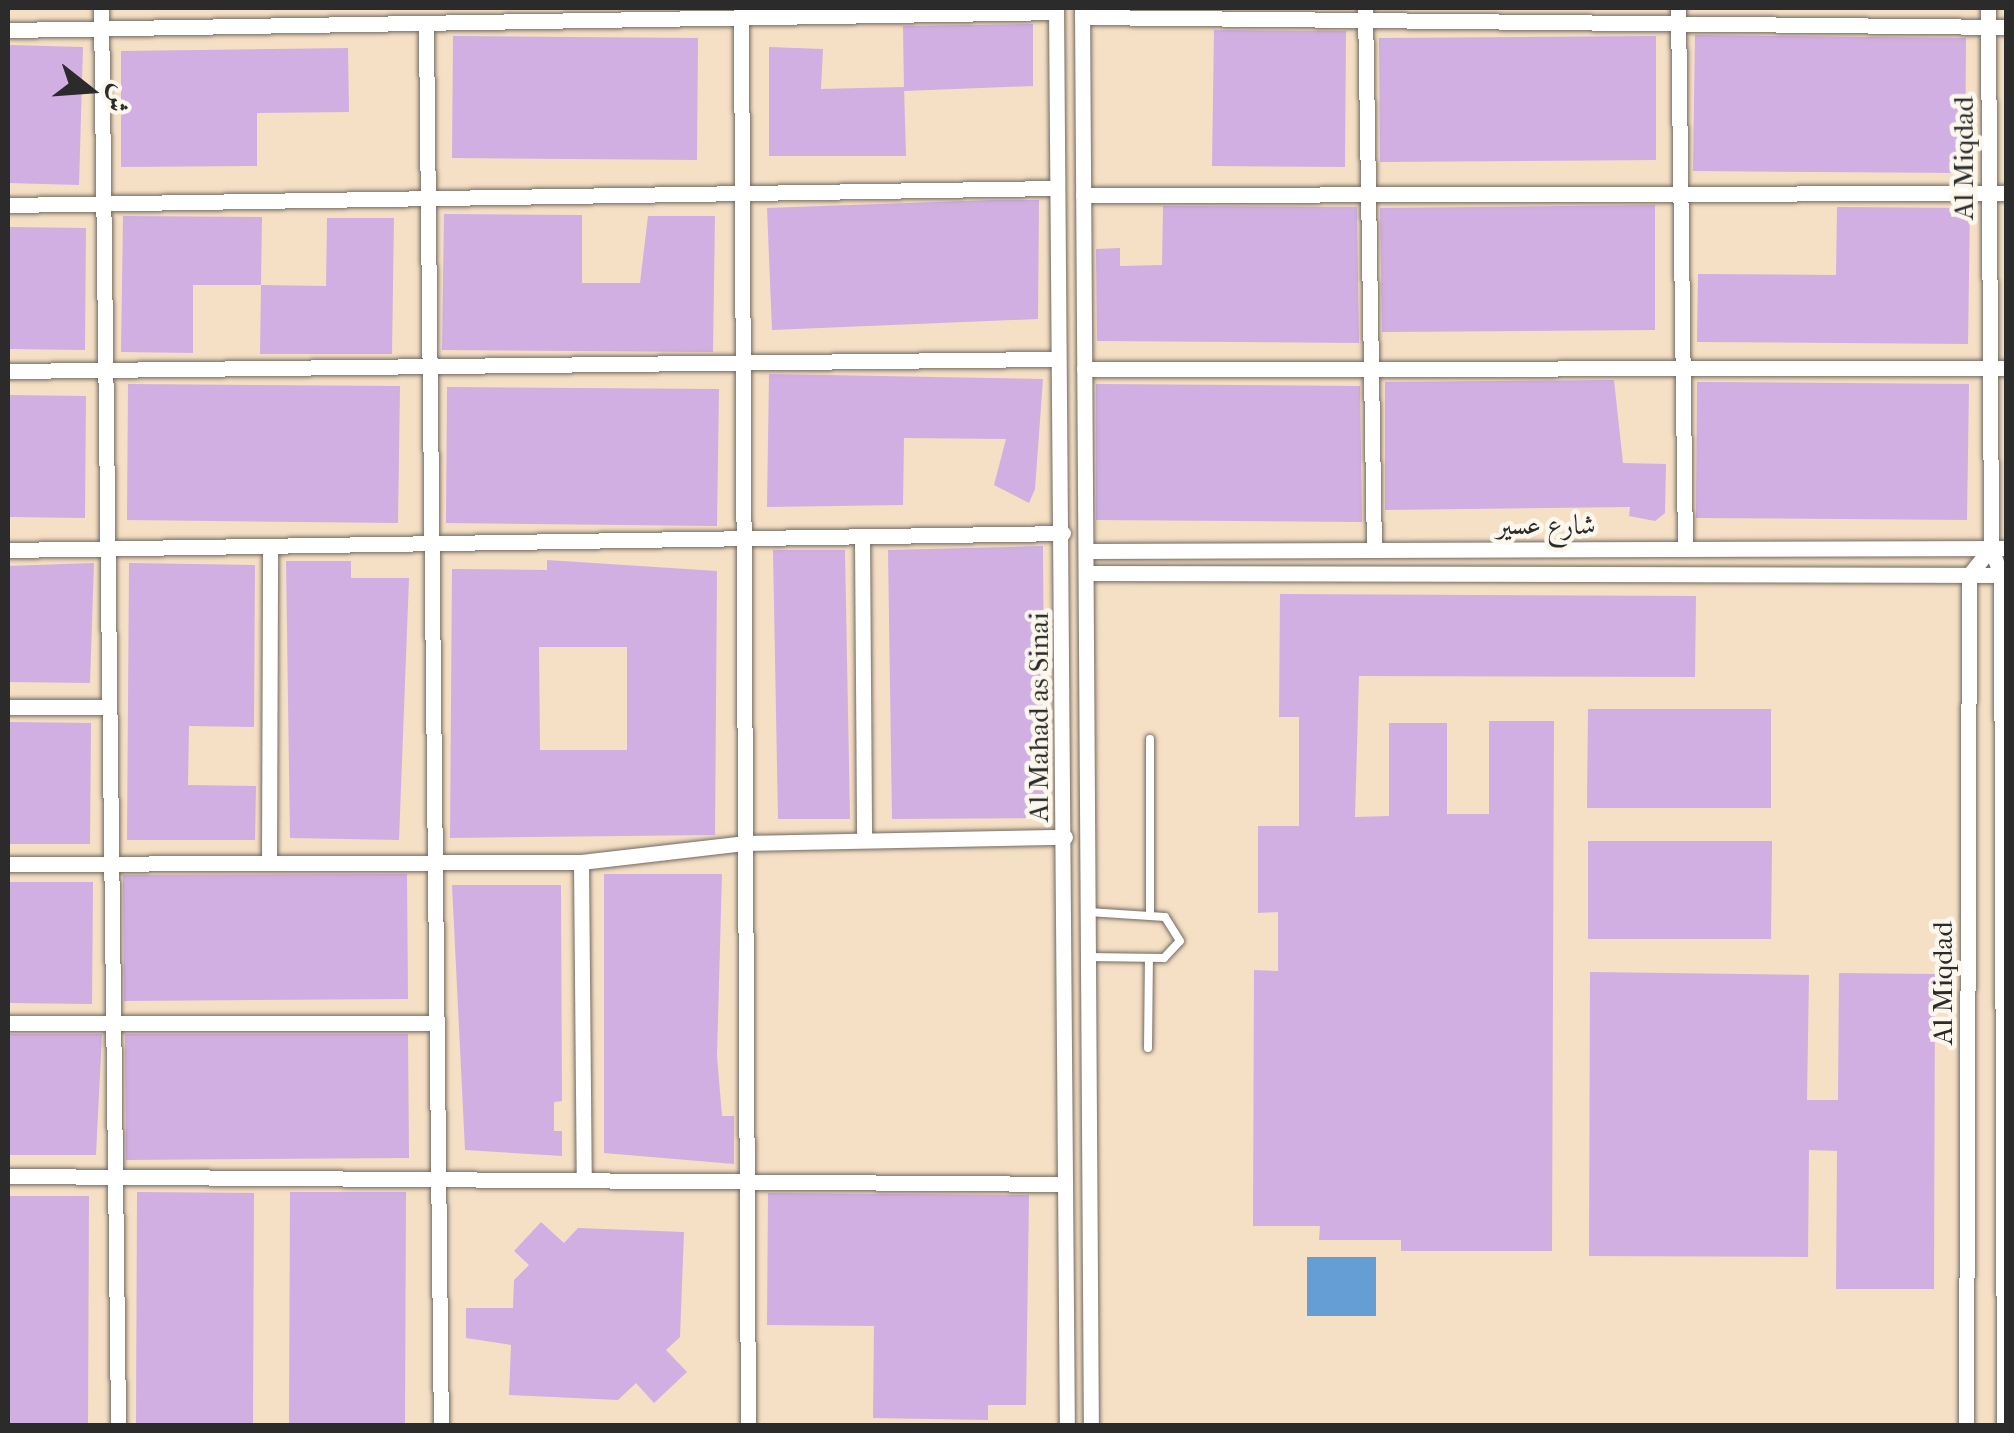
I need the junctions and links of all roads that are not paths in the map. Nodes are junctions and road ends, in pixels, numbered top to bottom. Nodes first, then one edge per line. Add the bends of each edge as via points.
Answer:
1 (101, 8) edge
2 (426, 8) edge
3 (1988, 8) edge
4 (1056, 10) edge
5 (740, 12) edge
6 (1082, 12) edge
7 (1365, 14) edge
8 (1678, 16) edge
9 (1988, 27) junction
10 (2006, 27) edge
11 (426, 28) junction
12 (8, 30) edge
13 (101, 30) junction
14 (744, 188) junction
15 (1057, 188) junction
16 (1998, 193) edge
17 (1368, 194) junction
18 (1680, 194) junction
19 (1083, 195) junction
20 (428, 204) junction
21 (8, 205) edge
22 (103, 205) junction
23 (747, 356) junction
24 (1057, 359) junction
25 (1999, 368) edge
26 (1371, 369) junction
27 (1682, 369) junction
28 (430, 370) junction
29 (1084, 370) junction
30 (8, 371) edge
31 (105, 371) junction
32 (1063, 533) junction
33 (742, 537) junction
34 (862, 537) junction
35 (431, 547) junction
36 (270, 548) junction
37 (1999, 548) edge
38 (107, 549) junction
39 (1685, 549) junction
40 (8, 550) edge
41 (1374, 550) junction
42 (1086, 551) junction
43 (1086, 573) junction
44 (1969, 575) junction
45 (2004, 575) edge
46 (8, 707) edge
47 (109, 707) junction
48 (1150, 740) dead end
49 (1064, 836) junction
50 (864, 840) junction
51 (744, 843) junction
52 (2004, 852) edge
53 (435, 862) junction
54 (581, 862) junction
55 (269, 863) junction
56 (8, 864) edge
57 (111, 864) junction
58 (1088, 912) junction
59 (1150, 912) junction
60 (1088, 957) junction
61 (1150, 959) junction
62 (8, 1023) edge
63 (113, 1023) junction
64 (436, 1023) junction
65 (1148, 1048) dead end
66 (2005, 1173) edge
67 (8, 1176) edge
68 (115, 1176) junction
69 (438, 1179) junction
70 (584, 1180) junction
71 (747, 1181) junction
72 (1065, 1184) junction
73 (2005, 1274) edge
74 (118, 1426) edge
75 (441, 1426) edge
76 (748, 1426) edge
77 (1067, 1426) edge
78 (1091, 1426) edge
79 (1966, 1426) edge
80 (2004, 1426) edge

1 - 13 street
2 - 11 lane
3 - 9 street, Al Miqdad
4 - 5 street
4 - 15 street, Al Mahad as Sinai
5 - 11 street
5 - 14 street
6 - 7 street
6 - 19 street, Al Mahad as Sinai
7 - 8 street
7 - 17 street
8 - 9 street
8 - 18 street
9 - 10 street
9 - 16 street, Al Miqdad
11 - 13 street
11 - 20 street
12 - 13 street
13 - 22 street
14 - 15 street
14 - 20 street
14 - 23 street
15 - 24 street, Al Mahad as Sinai
16 - 18 street
16 - 25 street, Al Miqdad
17 - 18 street
17 - 19 street
17 - 26 street
18 - 27 street
19 - 29 street, Al Mahad as Sinai
20 - 22 street
20 - 28 street
21 - 22 street
22 - 31 street
23 - 24 street
23 - 28 street
23 - 33 street
24 - 32 street, Al Mahad as Sinai
25 - 27 street
25 - 37 street, Al Miqdad
26 - 27 street
26 - 29 street
26 - 41 street
27 - 39 street
28 - 31 street
28 - 35 street
29 - 42 street, Al Mahad as Sinai
30 - 31 street
31 - 38 street
32 - 34 street
32 - 49 street, Al Mahad as Sinai
33 - 34 street
33 - 35 street
33 - 51 street
34 - 50 street
35 - 36 street
35 - 53 street
36 - 38 street
36 - 55 street
37 - 39 street, شارع عسير
37 - 44 street
37 - 45 street, Al Miqdad
38 - 40 street
38 - 47 street
39 - 41 street, شارع عسير
41 - 42 street, شارع عسير
42 - 43 street, Al Mahad as Sinai
43 - 44 street, شارع عسير
43 - 58 street, Al Mahad as Sinai
44 - 45 street, شارع عسير
44 - 79 street, Al Miqdad
45 - 52 street, Al Miqdad
46 - 47 street
47 - 57 street
48 - 59 lane
49 - 50 street
49 - 72 street, Al Mahad as Sinai
50 - 51 street
51 - 54 street
51 - 71 street
52 - 66 street, Al Miqdad
53 - 54 street
53 - 55 street
53 - 64 street
54 - 70 street
55 - 57 street
56 - 57 street
57 - 63 street
58 - 59 lane
58 - 60 street, Al Mahad as Sinai
59 - 61 lane via 1176,923 1180,941
60 - 61 lane
60 - 78 street, Al Mahad as Sinai
61 - 65 lane
62 - 63 street
63 - 64 street
63 - 68 street
64 - 69 street
66 - 73 street, Al Miqdad
67 - 68 street
68 - 69 street
68 - 74 street
69 - 70 street
69 - 75 street
70 - 71 street
71 - 72 street
71 - 76 street
72 - 77 street, Al Mahad as Sinai
73 - 80 street, Al Miqdad

